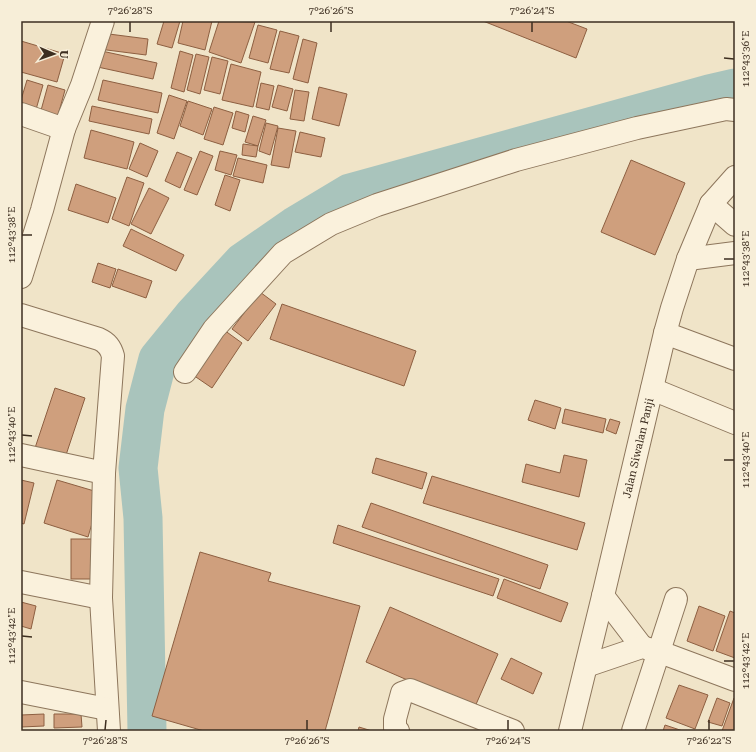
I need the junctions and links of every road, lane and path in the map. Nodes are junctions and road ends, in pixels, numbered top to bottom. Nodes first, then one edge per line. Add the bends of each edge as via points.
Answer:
1 (103, 21) edge
2 (735, 110) edge
3 (21, 114) edge
4 (64, 129) junction
5 (735, 177) edge
6 (711, 204) junction
7 (735, 225) edge
8 (735, 253) edge
9 (688, 259) junction
10 (21, 277) edge
11 (21, 315) edge
12 (665, 333) junction
13 (735, 359) edge
14 (185, 372) dead end
15 (652, 389) junction
16 (735, 423) edge
17 (21, 455) edge
18 (104, 473) junction
19 (21, 582) edge
20 (603, 596) junction
21 (101, 598) junction
22 (676, 599) dead end
23 (651, 650) junction
24 (586, 666) junction
25 (735, 680) edge
26 (21, 692) edge
27 (107, 709) junction
28 (501, 729) edge
29 (109, 731) edge
30 (398, 731) edge
31 (570, 731) edge
32 (633, 731) edge

1 - 4 street via 82,86
2 - 14 street via 726,109 637,128 516,160 377,205 330,224 283,253 214,330
3 - 4 street
4 - 10 street
5 - 6 street, Jalan Siwalan Panji
6 - 7 street
6 - 9 street, Jalan Siwalan Panji
8 - 9 street
9 - 12 street, Jalan Siwalan Panji
11 - 18 street via 99,339 109,346 113,356
12 - 13 street
12 - 15 street, Jalan Siwalan Panji
15 - 16 street
15 - 20 street, Jalan Siwalan Panji
17 - 18 street
18 - 21 street
19 - 21 street
20 - 23 street
20 - 24 street, Jalan Siwalan Panji
21 - 27 street
22 - 23 street
23 - 24 street
23 - 25 street
23 - 32 street
24 - 31 street, Jalan Siwalan Panji
26 - 27 street
27 - 29 street
28 - 30 street via 410,690 402,693 395,719 395,728

